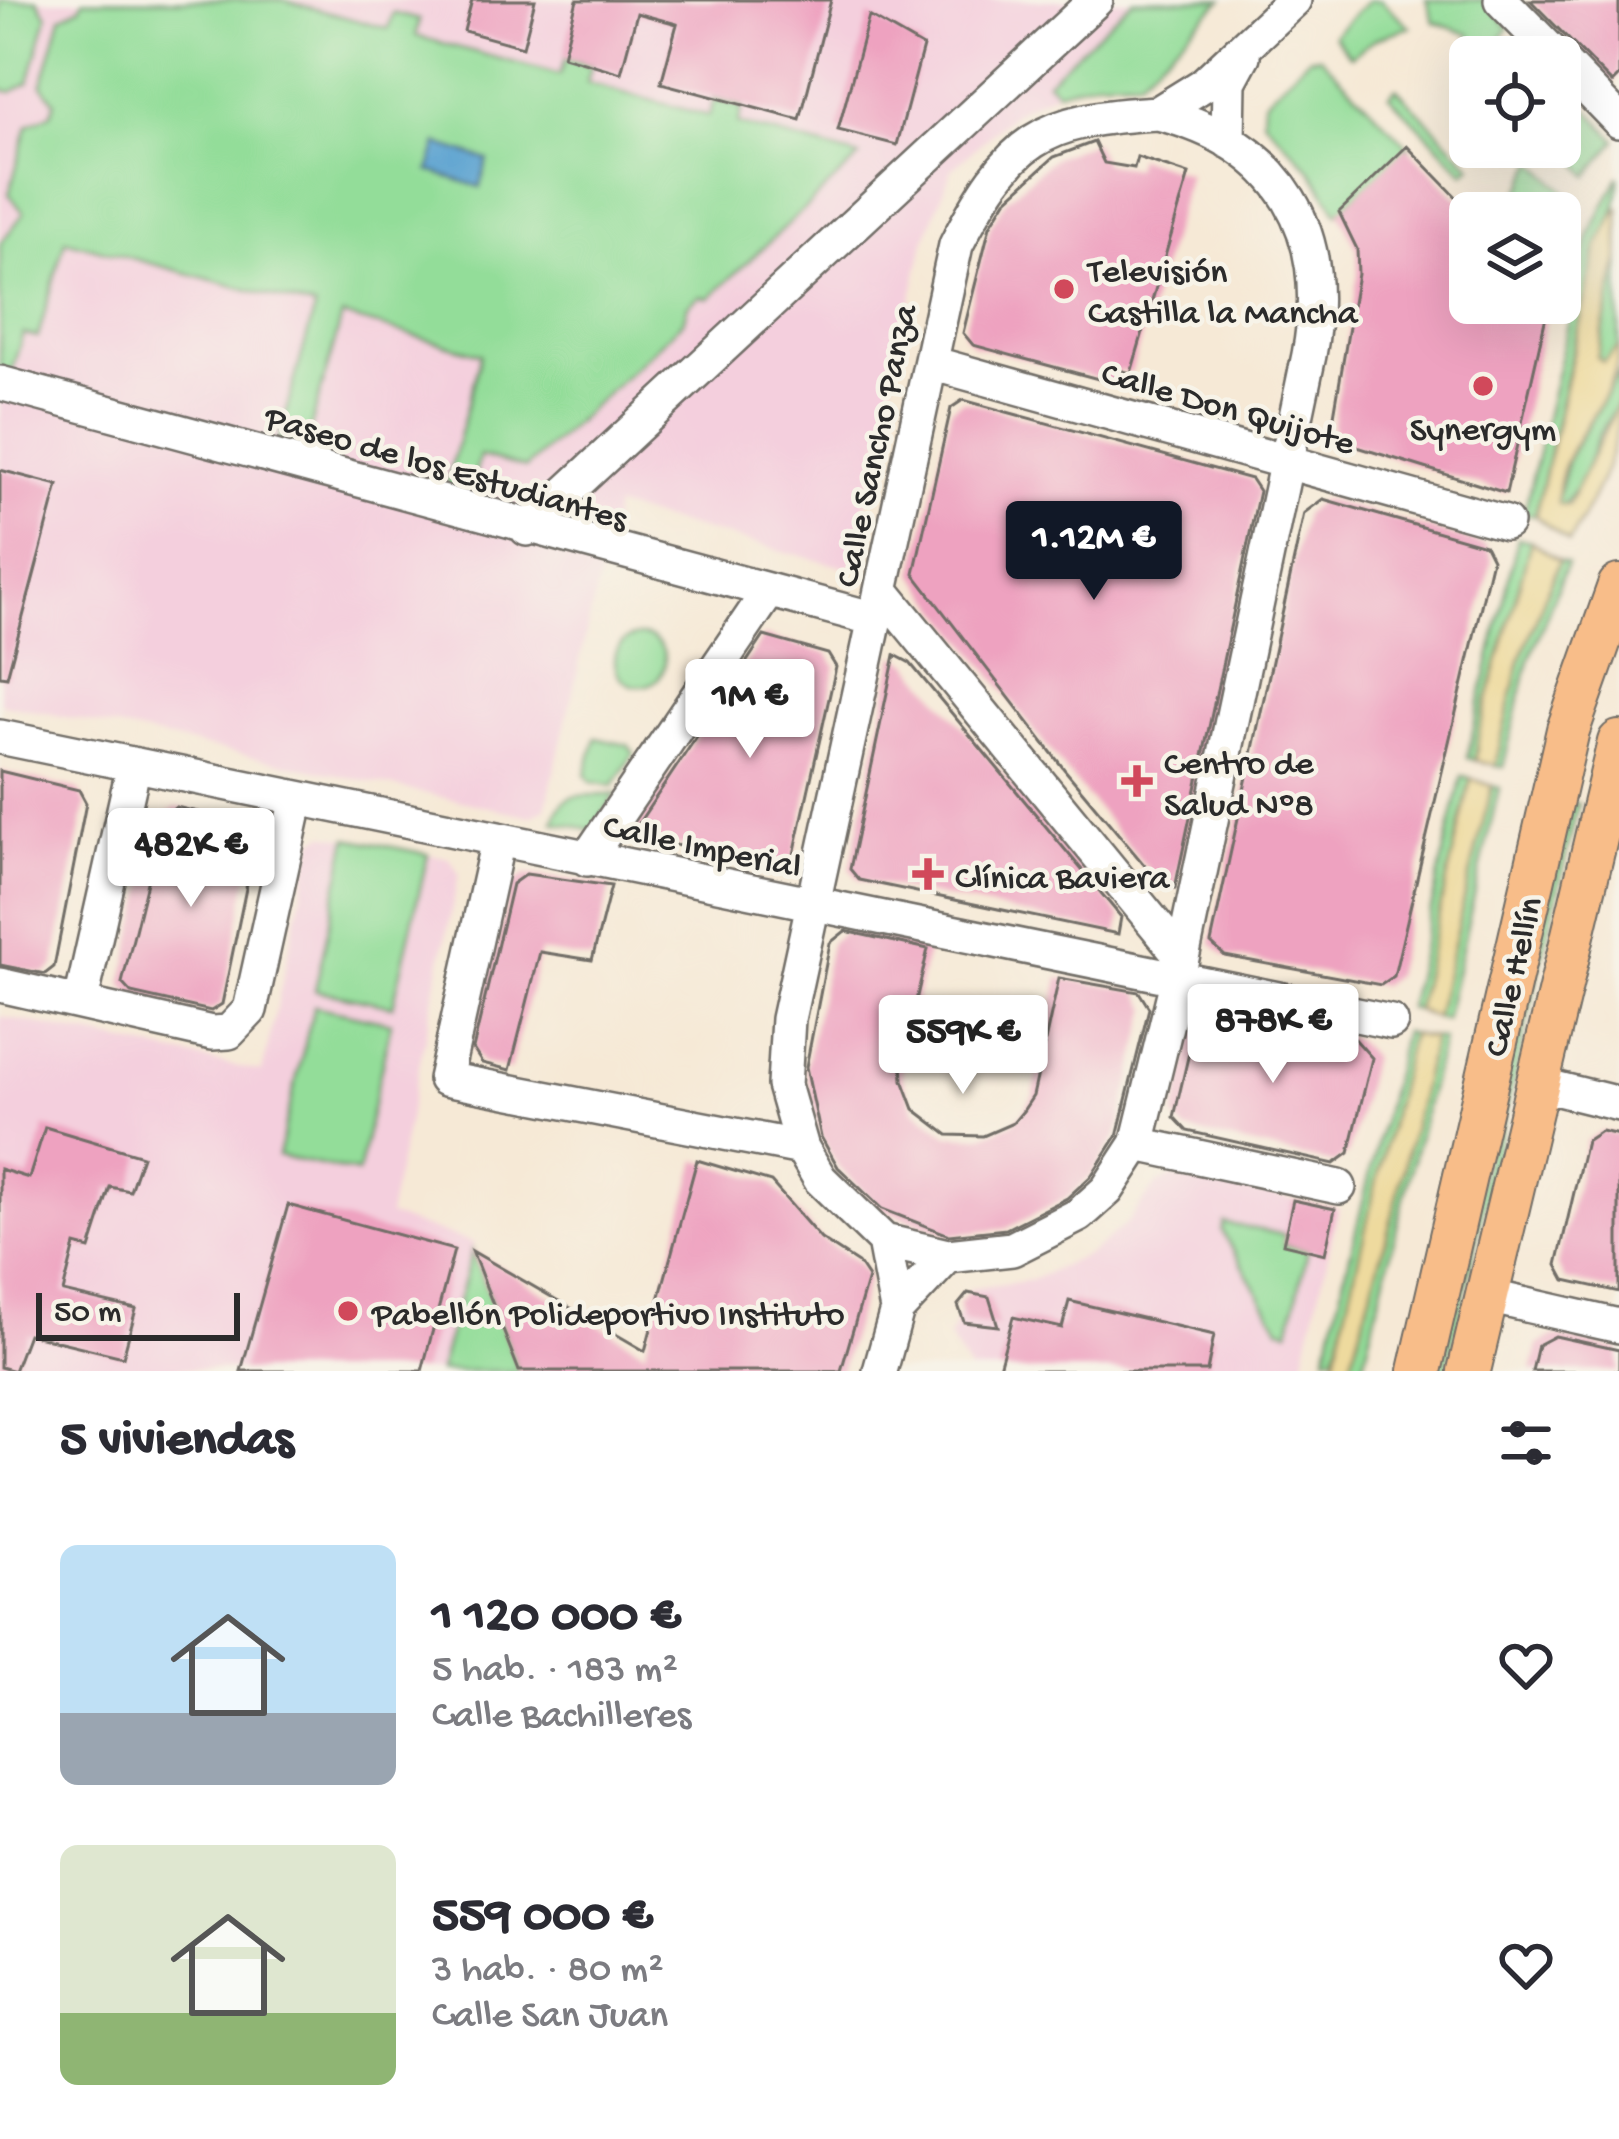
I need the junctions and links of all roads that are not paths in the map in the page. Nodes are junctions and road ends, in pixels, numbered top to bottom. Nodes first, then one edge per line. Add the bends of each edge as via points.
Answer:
1 (1096, 0) edge
2 (1294, 0) edge
3 (1501, 0) edge
4 (1537, 36) edge
5 (1250, 42) junction
6 (1581, 81) edge
7 (1158, 113) junction
8 (1619, 121) edge
9 (1228, 141) junction
10 (931, 363) junction
11 (0, 383) edge
12 (1287, 461) junction
13 (1506, 523) dead end
14 (527, 530) junction
15 (1619, 586) edge
16 (767, 593) junction
17 (879, 606) junction
18 (0, 737) edge
19 (1618, 750) edge
20 (134, 765) junction
21 (297, 798) junction
22 (498, 840) junction
23 (587, 859) junction
24 (811, 905) junction
25 (1180, 967) junction
26 (0, 985) edge
27 (81, 1001) junction
28 (1391, 1022) dead end
29 (1538, 1084) junction
30 (1619, 1104) edge
31 (1137, 1144) junction
32 (802, 1148) junction
33 (1339, 1187) dead end
34 (884, 1241) junction
35 (948, 1256) junction
36 (1486, 1296) junction
37 (897, 1310) junction
38 (1619, 1326) edge
39 (880, 1371) edge
40 (1420, 1371) edge
41 (1469, 1371) edge

1 - 14 street
2 - 5 street
3 - 4 street
5 - 7 street
5 - 9 street via 1229,82
6 - 8 street
7 - 9 street
7 - 10 street, Calle Sancho Panza via 1088,117 1048,130 1012,157 956,245
9 - 12 street via 1264,170 1304,225 1318,288
10 - 12 street, Calle Don Quijote
10 - 17 street, Calle Sancho Panza
11 - 14 street, Paseo de los Estudiantes
12 - 13 street, Calle Don Quijote
12 - 25 street
14 - 16 street, Paseo de los Estudiantes
15 - 40 main road, Calle Hellín via 1568,730
16 - 17 street, Paseo de los Estudiantes
16 - 23 street
17 - 24 street, Calle Sancho Panza
17 - 25 street
18 - 20 street, Calle Imperial
19 - 29 main road, Calle Hellín
20 - 21 street, Calle Imperial
20 - 27 street
21 - 22 street, Calle Imperial
21 - 27 street via 243,1023 212,1033
22 - 23 street, Calle Imperial
22 - 32 street via 445,1079
23 - 24 street, Calle Imperial
24 - 25 street, Calle Imperial
24 - 32 street, Calle Sancho Panza via 783,1054
25 - 28 street, Calle Imperial
25 - 31 street
26 - 27 street
29 - 30 street
29 - 36 main road, Calle Hellín
31 - 33 street
31 - 35 street via 1107,1190 1046,1235 1012,1249
32 - 34 street, Calle Sancho Panza via 820,1179
34 - 35 street
34 - 37 street
35 - 37 street
36 - 38 street
36 - 41 main road, Calle Hellín
37 - 39 street

